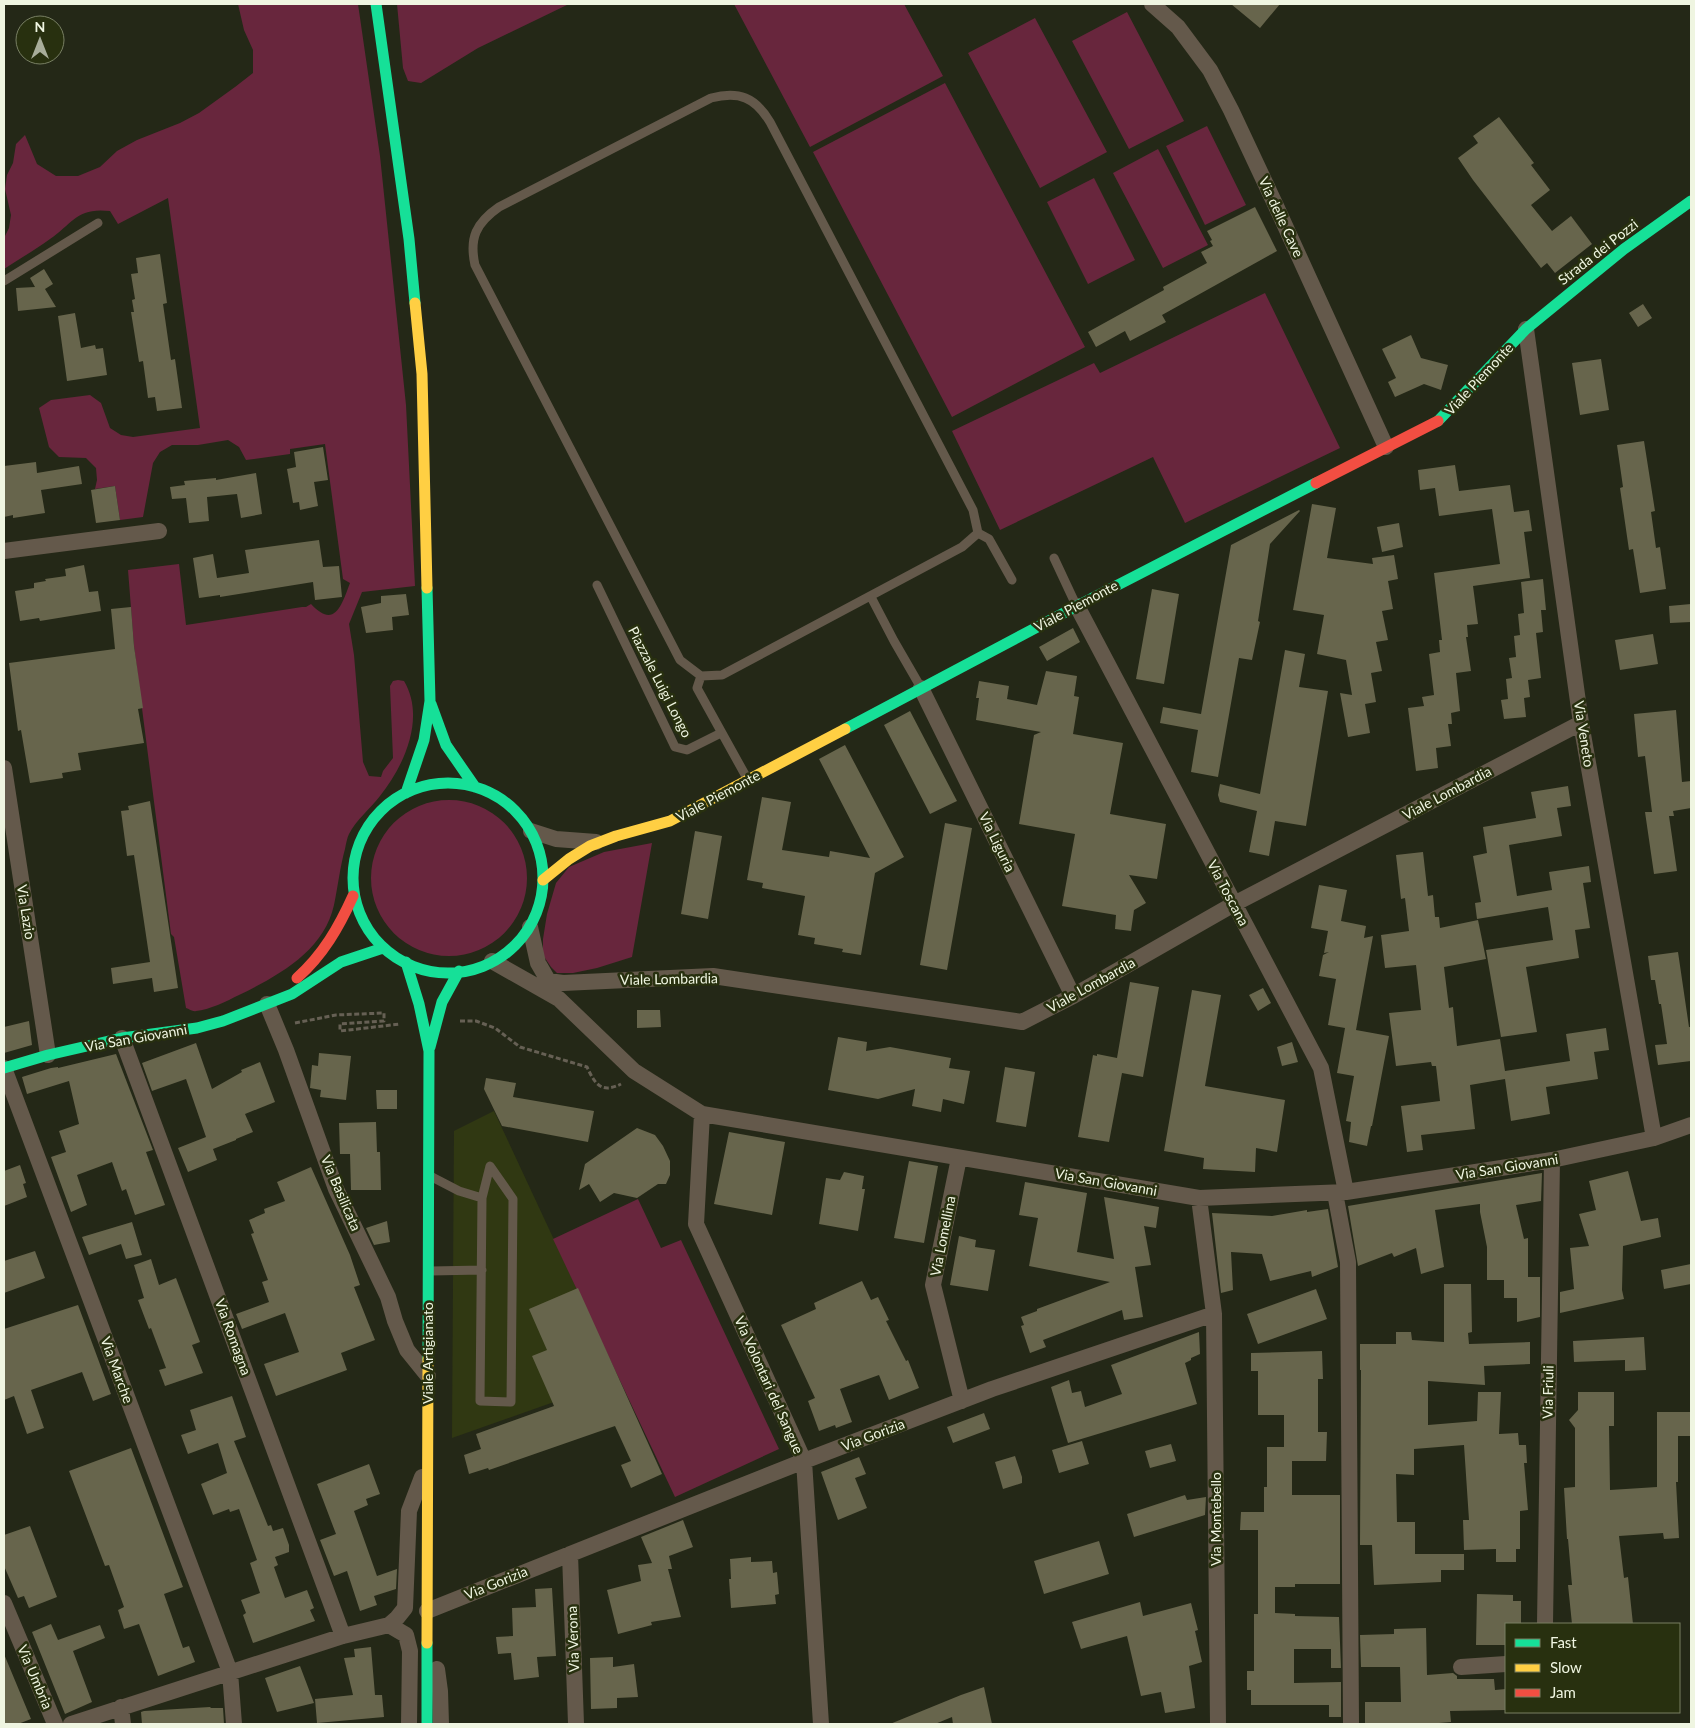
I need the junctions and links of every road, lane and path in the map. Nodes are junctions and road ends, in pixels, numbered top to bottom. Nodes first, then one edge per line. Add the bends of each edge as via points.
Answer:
1 (376, 4) edge
2 (1152, 4) edge
3 (1691, 201) edge
4 (98, 222) dead end
5 (4, 281) edge
6 (1526, 329) junction
7 (1386, 447) junction
8 (159, 531) dead end
9 (978, 533) junction
10 (4, 551) edge
11 (1054, 558) dead end
12 (1012, 580) dead end
13 (597, 585) dead end
14 (872, 597) junction
15 (1077, 606) junction
16 (701, 676) junction
17 (921, 688) junction
18 (430, 701) junction
19 (1581, 723) junction
20 (721, 733) junction
21 (4, 768) edge
22 (748, 780) junction
23 (475, 787) junction
24 (406, 793) junction
25 (531, 831) junction
26 (598, 842) junction
27 (543, 880) junction
28 (353, 896) junction
29 (1234, 904) junction
30 (530, 927) junction
31 (383, 948) junction
32 (492, 961) junction
33 (406, 962) junction
34 (459, 971) junction
35 (548, 981) junction
36 (1073, 996) junction
37 (559, 1000) junction
38 (267, 1004) junction
39 (452, 1021) dead end
40 (407, 1024) dead end
41 (277, 1027) junction
42 (122, 1038) junction
43 (429, 1050) junction
44 (48, 1055) junction
45 (4, 1068) edge
46 (634, 1071) junction
47 (702, 1114) junction
48 (1691, 1126) edge
49 (1654, 1138) junction
50 (959, 1158) junction
51 (1552, 1160) junction
52 (429, 1176) junction
53 (1340, 1193) junction
54 (482, 1198) junction
55 (1199, 1198) junction
56 (482, 1270) junction
57 (428, 1271) junction
58 (1214, 1314) junction
59 (428, 1376) junction
60 (962, 1401) junction
61 (429, 1460) junction
62 (804, 1461) junction
63 (570, 1554) junction
64 (4, 1603) edge
65 (427, 1611) junction
66 (1545, 1623) edge
67 (389, 1625) junction
68 (344, 1636) junction
69 (427, 1656) junction
70 (1505, 1664) edge
71 (1461, 1667) dead end
72 (230, 1672) junction
73 (122, 1707) junction
74 (55, 1724) edge
75 (70, 1724) edge
76 (123, 1724) edge
77 (234, 1724) edge
78 (409, 1724) edge
79 (427, 1724) edge
80 (441, 1724) edge
81 (576, 1724) edge
82 (821, 1724) edge
83 (1218, 1724) edge
84 (1350, 1724) edge

1 - 18 main road via 409,239 422,374
2 - 7 street, Via delle Cave via 1178,27 1214,78 1231,110
3 - 6 main road, Strada dei Pozzi via 1624,249
4 - 5 lane
6 - 7 main road, Viale Piemonte via 1441,419
6 - 19 street, Via Veneto
7 - 15 main road, Viale Piemonte
8 - 10 street
9 - 12 lane via 989,539
9 - 14 lane via 962,547
9 - 16 lane via 969,501 770,122 752,101 739,96 711,98 508,202 487,215 479,225 472,252 475,265 680,660
11 - 15 lane
13 - 20 lane, Piazzale Luigi Longo via 675,747 687,750
14 - 16 lane via 722,675
14 - 17 lane
15 - 17 main road, Viale Piemonte
15 - 29 street, Via Toscana
16 - 20 lane via 697,688
17 - 22 main road, Viale Piemonte
17 - 36 street, Via Liguria
18 - 23 main road via 446,746
18 - 24 main road via 424,740
19 - 29 street, Viale Lombardia
19 - 49 street, Via Veneto
20 - 22 lane
21 - 44 street, Via Lazio
22 - 26 main road, Viale Piemonte via 670,821
23 - 24 main road via 452,783 428,785
23 - 25 main road via 508,804
24 - 28 main road via 384,807 366,827 356,851 351,877
25 - 26 street, Viale Piemonte via 556,839
25 - 27 main road via 541,854
26 - 27 main road, Viale Piemonte via 557,867
27 - 30 main road via 543,894
28 - 31 main road via 364,928
28 - 38 main road, Via San Giovanni via 324,952
29 - 36 street, Viale Lombardia
29 - 53 street, Via Toscana via 1321,1068
30 - 32 main road via 507,952
30 - 35 street, Via San Giovanni via 538,963
31 - 33 main road
31 - 38 main road, Via San Giovanni via 341,962 292,994
32 - 34 main road
32 - 37 street, Via San Giovanni
33 - 34 main road via 432,971
33 - 43 main road, Viale Artigianato
34 - 43 main road, Viale Artigianato via 442,1002
35 - 36 street, Viale Lombardia via 713,976 1022,1022
35 - 37 street, Via San Giovanni
37 - 46 street, Via San Giovanni
38 - 41 street, Via Basilicata
38 - 42 main road, Via San Giovanni via 197,1028
39 - 46 path via 476,1021 495,1028 520,1047 586,1067 594,1082 603,1088 620,1084
40 - 41 path via 340,1031 340,1024 384,1021 384,1013 336,1016
41 - 59 street, Via Basilicata via 336,1189 388,1297 407,1350
42 - 44 main road, Via San Giovanni
42 - 68 street, Via Romagna
43 - 52 main road, Viale Artigianato
44 - 45 main road, Via San Giovanni
45 - 72 street, Via Marche
46 - 47 street, Via San Giovanni
47 - 50 street, Via San Giovanni
47 - 62 street, Via Volontari del Sangue via 696,1224
48 - 49 street, Via San Giovanni
49 - 51 street, Via San Giovanni
50 - 55 street, Via San Giovanni
50 - 60 street, Via Lomellina via 933,1285
51 - 53 street, Via San Giovanni
51 - 66 street, Via Friuli
52 - 54 lane via 458,1191
52 - 57 main road, Viale Artigianato
53 - 55 street, Via San Giovanni
53 - 84 street, Via Toscana via 1348,1262
54 - 56 lane
54 - 56 lane via 490,1166 513,1199 511,1402 480,1401
55 - 58 street
56 - 57 lane
57 - 59 main road, Viale Artigianato
58 - 60 street, Via Gorizia
58 - 83 street, Via Montebello
59 - 61 main road, Viale Artigianato
60 - 62 street, Via Gorizia
61 - 65 main road, Viale Artigianato
61 - 67 street via 409,1511 405,1608
62 - 63 street, Via Gorizia
62 - 82 street, Via Volontari del Sangue
63 - 65 street, Via Gorizia
63 - 81 street, Via Verona
64 - 74 street, Via Umbria
65 - 69 main road, Viale Artigianato
67 - 68 street
67 - 78 street via 406,1635 410,1651
68 - 72 street
69 - 79 main road, Viale Artigianato
69 - 80 street, Viale Artigianato via 437,1670
70 - 71 street
72 - 73 street
72 - 77 street, Via Marche
73 - 75 street
73 - 76 street

